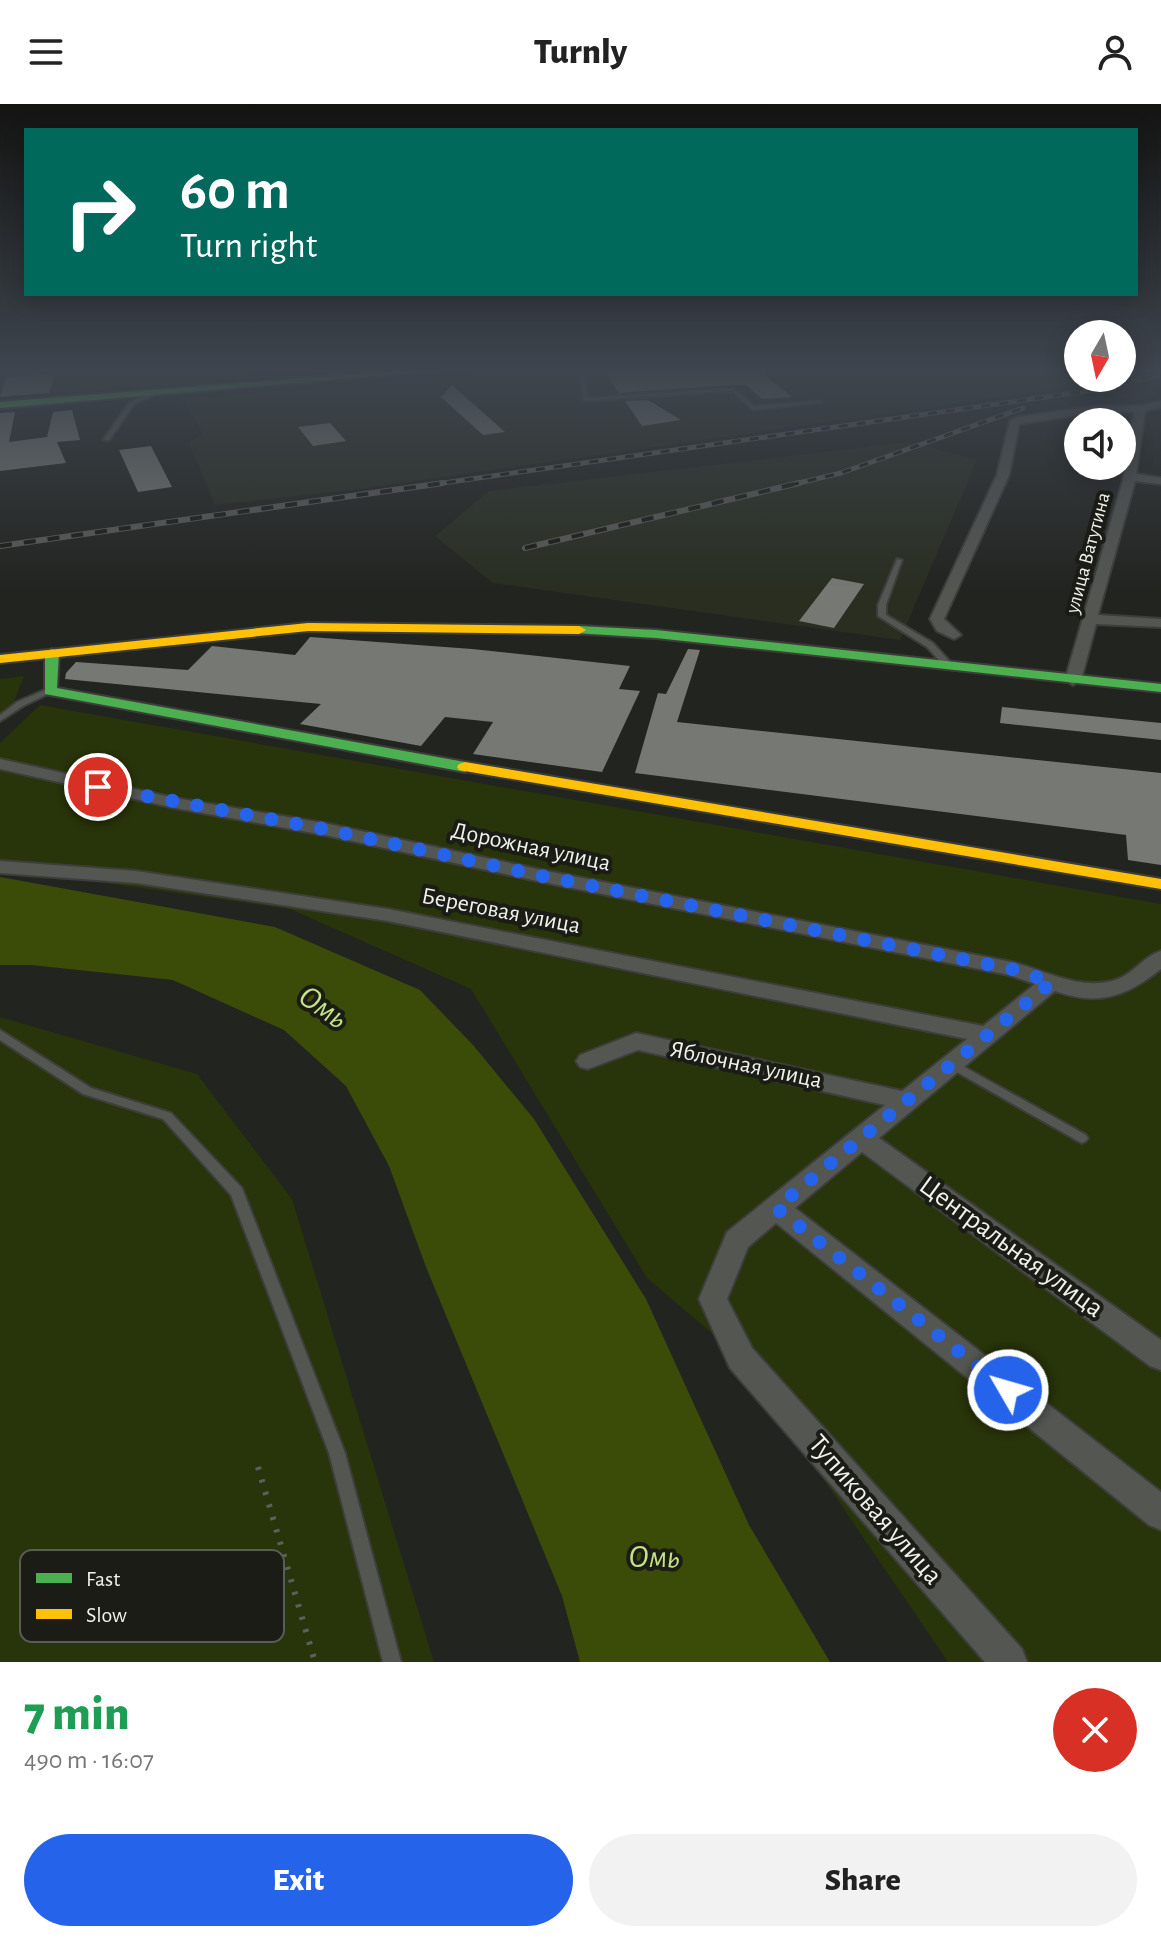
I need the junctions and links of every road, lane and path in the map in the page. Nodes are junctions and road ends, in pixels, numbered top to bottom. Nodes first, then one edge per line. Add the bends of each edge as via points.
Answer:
1 (1010, 443) edge
2 (1136, 478) edge
3 (1129, 480) edge
4 (1161, 481) edge
5 (899, 560) dead end
6 (1091, 619) junction
7 (1161, 623) edge
8 (954, 635) dead end
9 (52, 653) junction
10 (0, 659) edge
11 (949, 667) junction
12 (1073, 680) junction
13 (1161, 688) edge
14 (50, 691) junction
15 (0, 719) edge
16 (0, 764) edge
17 (0, 867) edge
18 (1161, 884) edge
19 (1161, 958) edge
20 (1052, 982) junction
21 (0, 1034) edge
22 (986, 1035) junction
23 (588, 1061) dead end
24 (952, 1064) junction
25 (907, 1101) junction
26 (861, 1138) junction
27 (1082, 1138) dead end
28 (776, 1208) junction
29 (1161, 1357) edge
30 (258, 1467) dead end
31 (1161, 1513) edge
32 (282, 1550) edge
33 (284, 1556) edge
34 (315, 1662) edge
35 (392, 1662) edge
36 (1009, 1662) edge

1 - 8 street via 1003,475 937,619
2 - 4 street
3 - 6 street, улица Ватутина
5 - 11 lane via 882,616 930,645
6 - 7 street
6 - 12 street, улица Ватутина
9 - 10 street
9 - 11 street via 308,627 508,627 656,634
9 - 14 street
11 - 12 street
12 - 13 street
14 - 15 lane
14 - 18 street via 418,759
16 - 20 street, Дорожная улица via 1012,969
17 - 22 street, Береговая улица via 136,877 388,915
19 - 20 street, Дорожная улица via 1126,985 1080,992
20 - 22 street, Тупиковая улица
21 - 35 lane via 87,1091 167,1116 237,1192 337,1453
22 - 24 street, Тупиковая улица
23 - 25 street, Яблочная улица via 636,1041
24 - 25 street, Тупиковая улица
24 - 27 lane
25 - 26 street, Тупиковая улица
26 - 28 street, Тупиковая улица
26 - 29 street, Центральная улица
28 - 31 street
28 - 36 street, Тупиковая улица via 737,1240 713,1299 741,1358
30 - 32 path
33 - 34 path

